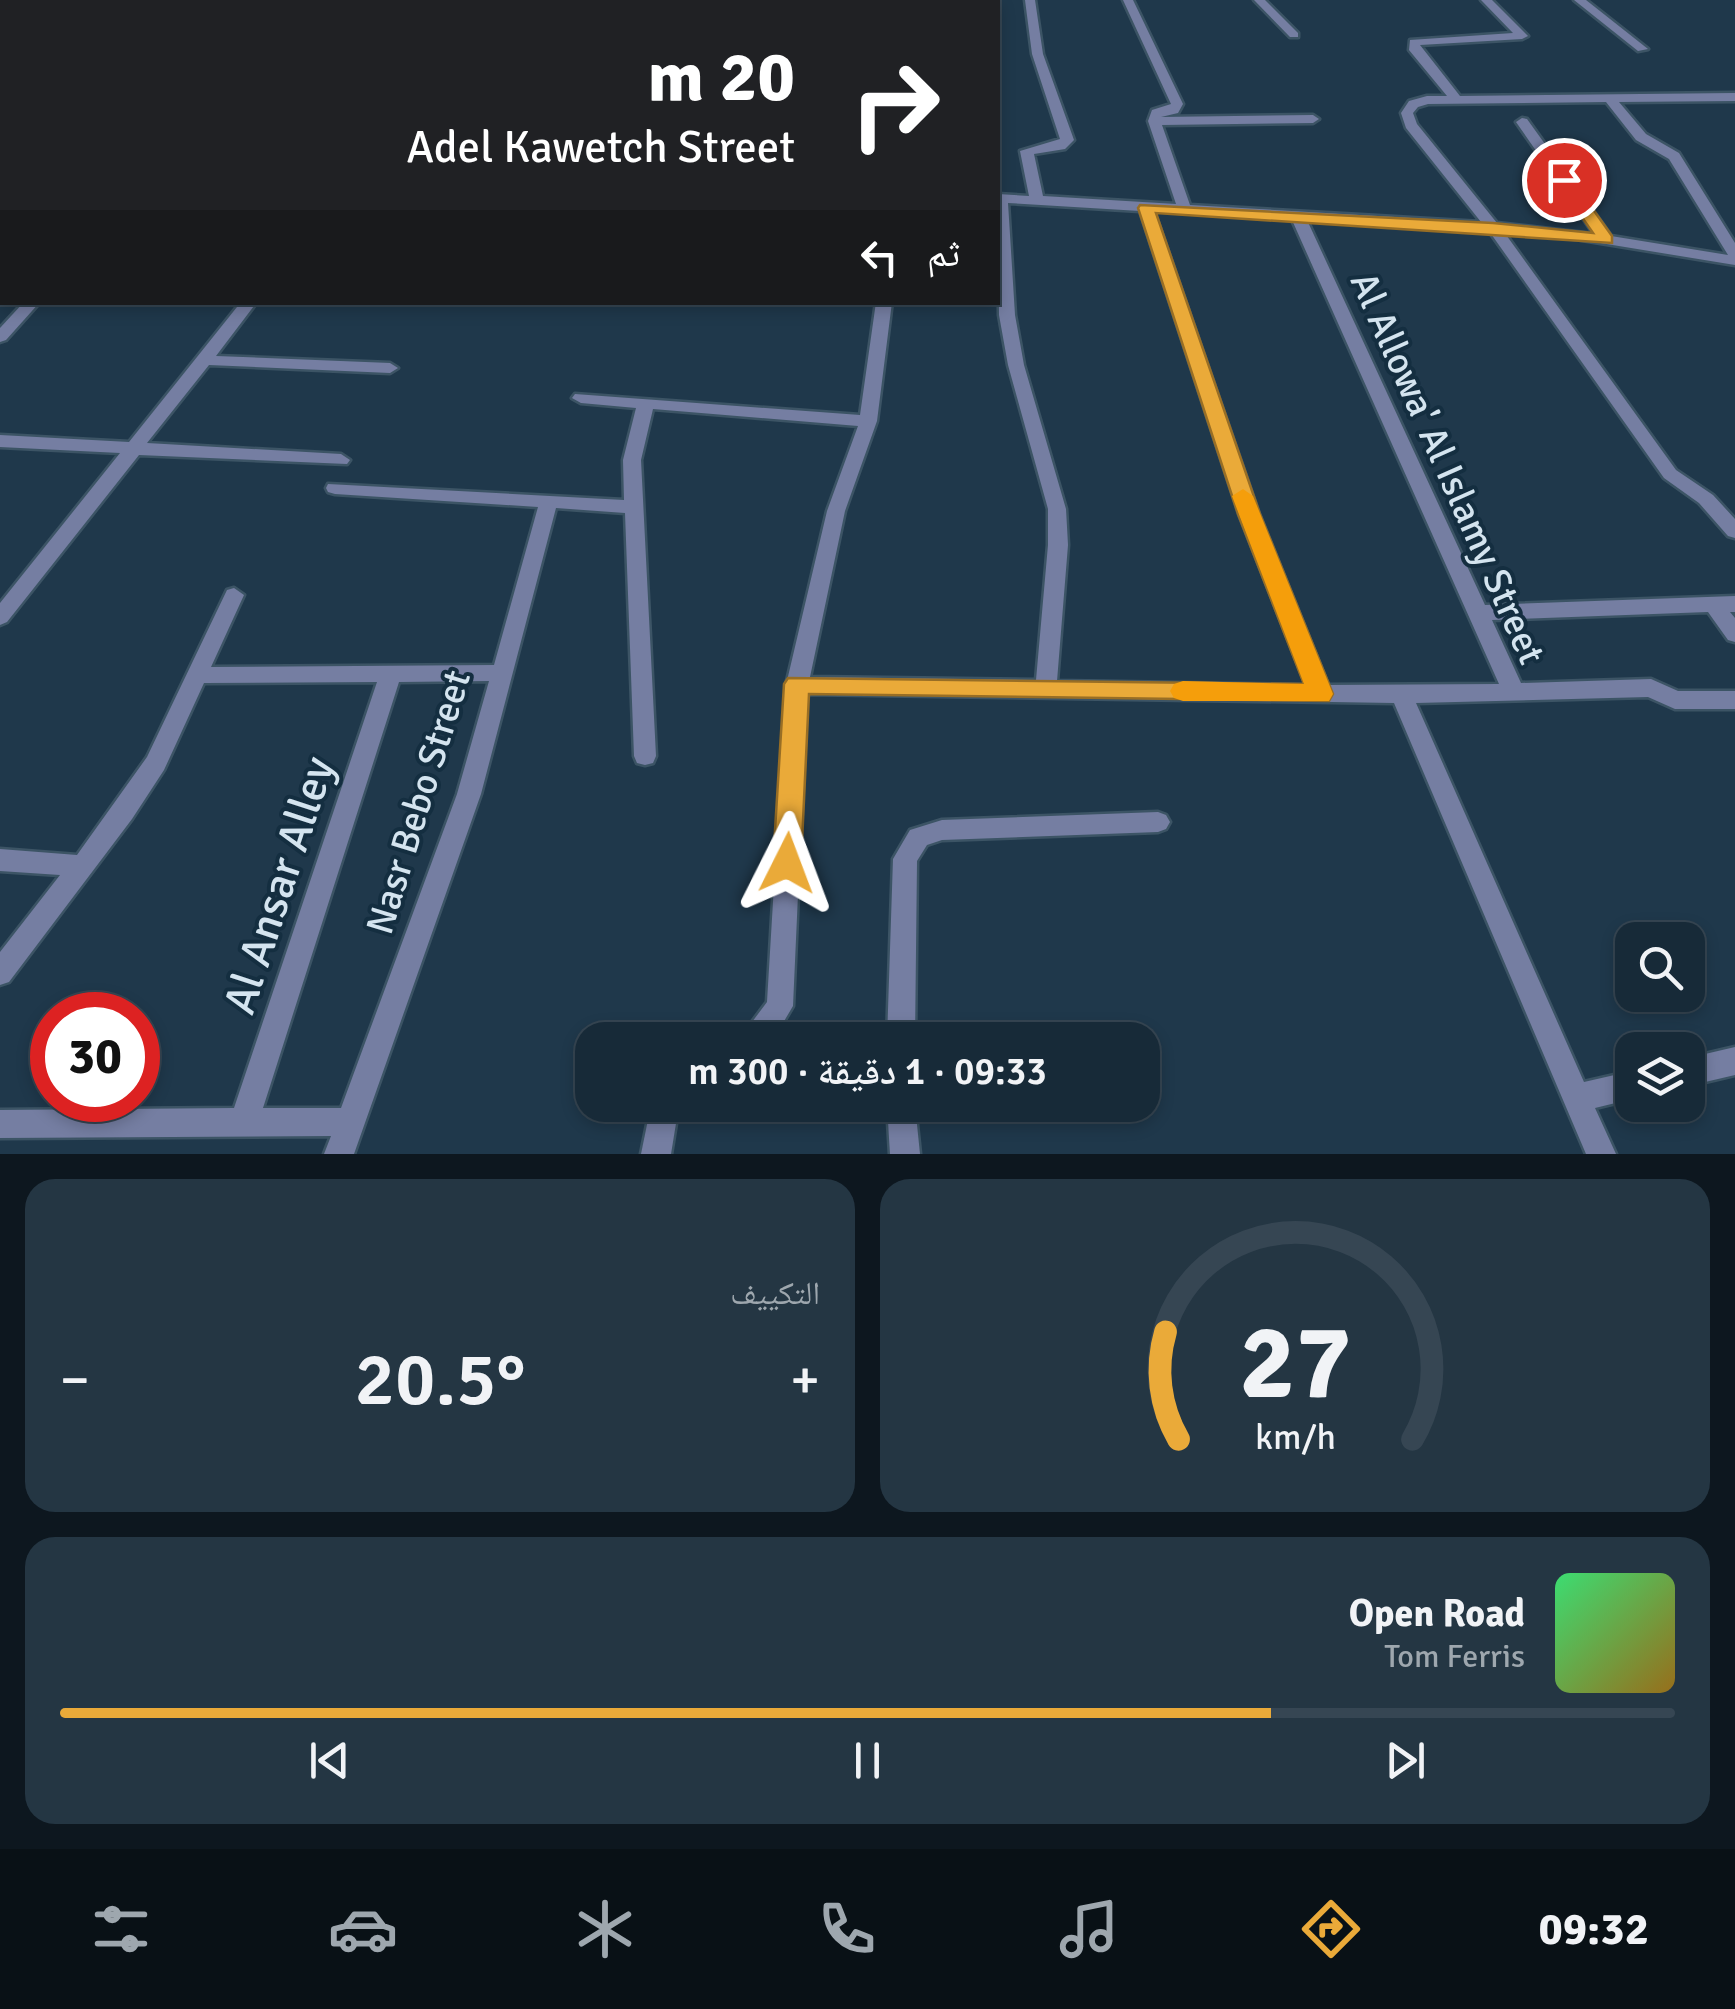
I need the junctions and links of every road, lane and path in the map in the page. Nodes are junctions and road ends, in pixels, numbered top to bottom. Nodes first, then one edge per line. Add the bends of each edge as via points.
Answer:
1 (1030, 0) edge
2 (1128, 0) edge
3 (1259, 0) edge
4 (1486, 0) edge
5 (1579, 0) edge
6 (1294, 35) dead end
7 (1642, 49) dead end
8 (1735, 96) edge
9 (1457, 100) junction
10 (1610, 100) junction
11 (1313, 119) dead end
12 (1154, 121) junction
13 (1522, 122) dead end
14 (1000, 199) edge
15 (1037, 202) junction
16 (1146, 208) junction
17 (1185, 210) junction
18 (1000, 216) edge
19 (1298, 216) junction
20 (1493, 228) junction
21 (1606, 240) junction
22 (1735, 258) edge
23 (30, 305) edge
24 (248, 305) edge
25 (884, 305) edge
26 (0, 337) edge
27 (204, 360) junction
28 (390, 368) dead end
29 (581, 398) dead end
30 (646, 403) junction
31 (868, 421) junction
32 (0, 441) edge
33 (132, 451) junction
34 (340, 460) dead end
35 (335, 488) dead end
36 (549, 502) junction
37 (634, 506) junction
38 (1735, 531) edge
39 (234, 596) dead end
40 (1724, 604) edge
41 (1478, 613) junction
42 (0, 617) edge
43 (1735, 634) edge
44 (500, 673) junction
45 (392, 674) junction
46 (197, 675) junction
47 (797, 684) junction
48 (1046, 688) junction
49 (1514, 692) junction
50 (1320, 694) junction
51 (1402, 695) junction
52 (1735, 700) edge
53 (644, 756) dead end
54 (1158, 822) dead end
55 (0, 860) edge
56 (83, 866) junction
57 (0, 974) edge
58 (769, 1022) edge
59 (901, 1022) edge
60 (1735, 1061) edge
61 (1705, 1068) edge
62 (1615, 1089) edge
63 (1577, 1098) junction
64 (244, 1122) junction
65 (350, 1122) junction
66 (662, 1122) edge
67 (903, 1122) edge
68 (0, 1124) edge
69 (338, 1154) edge
70 (656, 1154) edge
71 (906, 1154) edge
72 (1601, 1154) edge

1 - 15 street via 1042,78 1066,140 1027,151
2 - 12 street via 1178,104 1156,113
3 - 6 street
4 - 9 street via 1522,36 1419,40 1414,46
5 - 7 street
8 - 10 street
9 - 10 street
9 - 20 street via 1413,104 1407,113
10 - 22 street via 1641,137 1674,156
11 - 12 street
12 - 17 street
13 - 21 street
14 - 15 street
15 - 16 street
16 - 17 street
16 - 50 street via 1242,496
17 - 19 street
18 - 48 street via 1006,315 1057,509
19 - 20 street
19 - 41 street, Al Allowa' Al Islamy Street
20 - 21 street
20 - 38 street via 1670,474
21 - 22 street
23 - 26 street
24 - 27 street
25 - 31 street
27 - 28 street
27 - 33 street
29 - 30 street
30 - 31 street
30 - 37 street via 632,460
31 - 47 street via 836,511
32 - 33 street
33 - 34 street
33 - 42 street
35 - 36 street
36 - 37 street
36 - 44 street, Nasr Bebo Street
37 - 53 street
39 - 46 street
40 - 41 street
40 - 43 street
41 - 49 street, Al Allowa' Al Islamy Street
44 - 45 street
44 - 65 street, Nasr Bebo Street via 469,794
45 - 46 street
45 - 64 street, Al Ansar Alley
46 - 56 street via 156,762
47 - 48 street
47 - 58 street via 780,1006
48 - 50 street
49 - 51 street
49 - 52 street via 1656,688 1680,701
50 - 51 street
51 - 63 street
54 - 59 street via 942,830 919,838 905,859
55 - 56 street
56 - 57 street
60 - 61 street
62 - 63 street
63 - 72 street
64 - 65 street
64 - 68 street
65 - 69 street, Nasr Bebo Street
66 - 70 street
67 - 71 street

